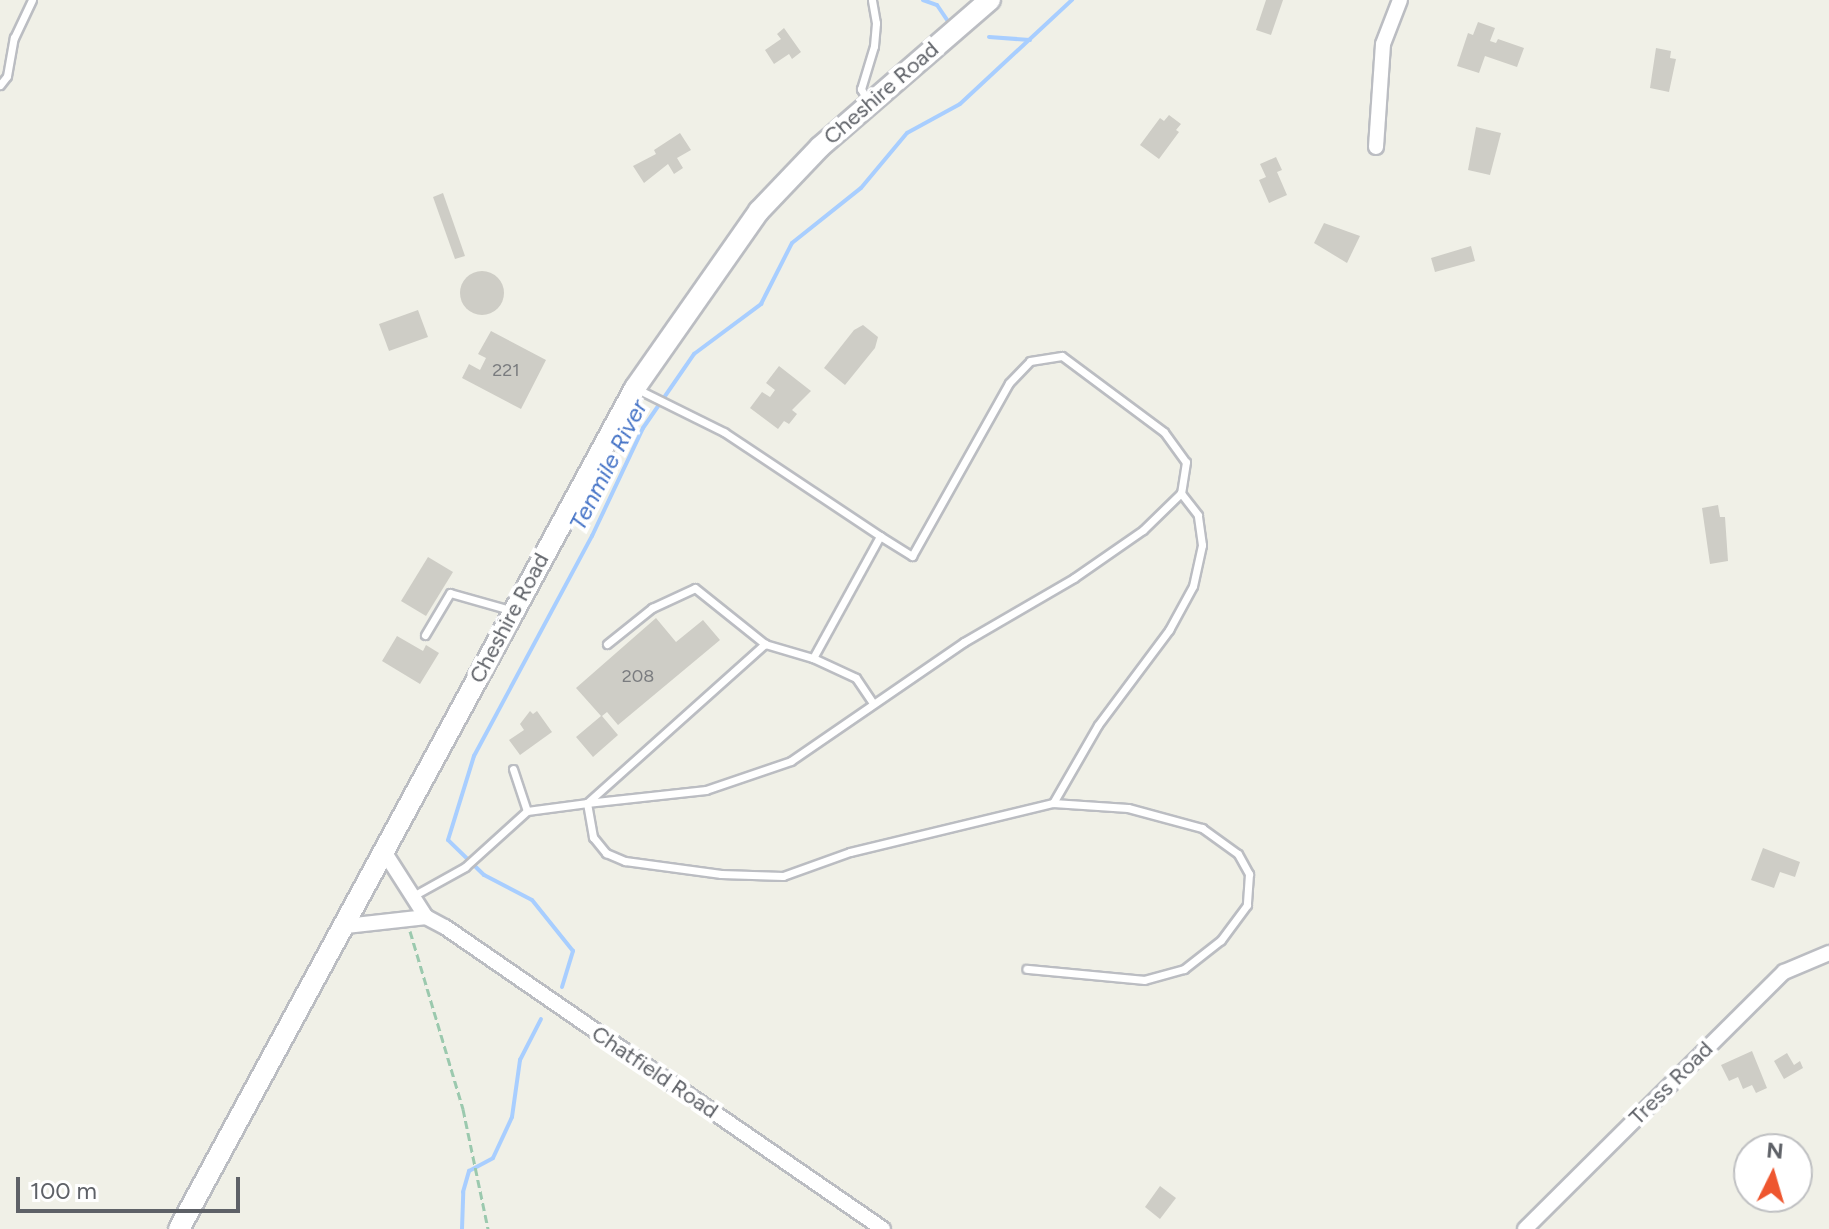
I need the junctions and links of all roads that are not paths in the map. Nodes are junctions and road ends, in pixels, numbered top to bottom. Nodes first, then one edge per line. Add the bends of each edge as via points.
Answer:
1 (32, 0) edge
2 (872, 0) edge
3 (990, 0) edge
4 (1400, 0) edge
5 (0, 85) edge
6 (869, 103) junction
7 (1376, 147) dead end
8 (643, 392) junction
9 (1181, 493) junction
10 (880, 536) junction
11 (512, 611) junction
12 (425, 635) dead end
13 (607, 644) dead end
14 (765, 644) junction
15 (813, 658) junction
16 (873, 703) junction
17 (513, 769) dead end
18 (587, 803) junction
19 (1053, 803) junction
20 (527, 811) junction
21 (385, 853) junction
22 (412, 897) junction
23 (426, 917) junction
24 (346, 926) junction
25 (1829, 953) edge
26 (1027, 969) dead end
27 (179, 1229) edge
28 (883, 1229) edge
29 (1525, 1229) edge

1 - 5 lane
2 - 6 lane via 874,46 861,89
3 - 6 main road, Cheshire Road
4 - 7 street via 1383,44
6 - 8 main road, Cheshire Road via 759,211
8 - 10 lane via 724,432
8 - 11 main road, Cheshire Road
9 - 10 lane via 1186,462 1164,432 1062,356 1030,361 1009,383 912,556
9 - 16 lane via 1143,530 1074,578
9 - 19 lane via 1198,515 1202,545 1193,586 1169,630 1098,725
10 - 15 lane
11 - 12 lane via 450,593
11 - 21 main road, Cheshire Road
13 - 14 lane via 652,608 695,588
14 - 15 lane
14 - 18 lane
15 - 16 lane via 856,678
16 - 18 lane via 791,761 706,790
17 - 20 lane
18 - 19 lane via 593,837 606,853 625,861 783,876 850,852
18 - 20 lane
19 - 26 lane via 1128,808 1202,828 1238,854 1249,874 1247,905 1221,940 1184,969 1144,980
20 - 22 lane via 465,867
21 - 22 street, Chatfield Road
21 - 24 main road, Cheshire Road
22 - 23 street, Chatfield Road
23 - 24 street
23 - 28 street, Chatfield Road
24 - 27 main road, Cheshire Road
25 - 29 street, Tress Road via 1784,972

